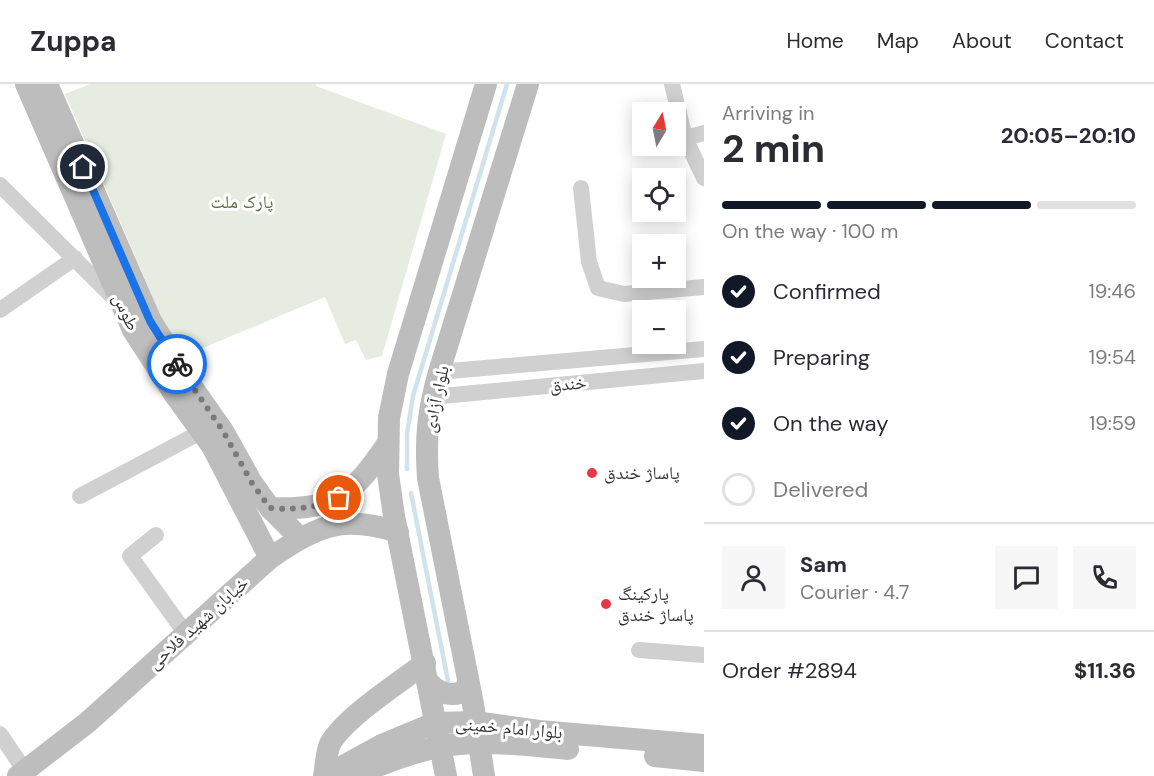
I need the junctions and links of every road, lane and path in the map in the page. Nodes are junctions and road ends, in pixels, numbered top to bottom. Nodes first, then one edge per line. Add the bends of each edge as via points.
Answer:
1 (26, 84) edge
2 (47, 84) edge
3 (486, 84) edge
4 (528, 84) edge
5 (672, 84) edge
6 (676, 102) edge
7 (704, 133) edge
8 (686, 138) edge
9 (686, 140) edge
10 (704, 178) edge
11 (0, 185) edge
12 (581, 188) dead end
13 (102, 258) junction
14 (77, 260) junction
15 (704, 287) edge
16 (123, 307) junction
17 (0, 310) edge
18 (704, 349) edge
19 (704, 371) edge
20 (439, 372) junction
21 (432, 397) junction
22 (201, 432) junction
23 (388, 443) junction
24 (80, 496) dead end
25 (270, 508) junction
26 (398, 532) junction
27 (156, 535) dead end
28 (300, 538) junction
29 (270, 558) junction
30 (186, 634) junction
31 (639, 650) dead end
32 (704, 655) edge
33 (426, 671) junction
34 (468, 681) junction
35 (435, 723) junction
36 (477, 733) junction
37 (0, 734) edge
38 (704, 745) edge
39 (439, 746) junction
40 (704, 760) edge
41 (22, 773) edge
42 (325, 776) edge
43 (356, 776) edge
44 (446, 776) edge
45 (484, 776) edge

1 - 13 main road, طوس
2 - 25 main road, طوس via 150,321
3 - 23 main road via 398,374 388,418
4 - 20 main road, بلوار آزادی
5 - 6 street
7 - 8 street
9 - 10 street
11 - 14 street
12 - 15 street via 588,262 598,288 624,294
13 - 14 street via 91,262
13 - 16 main road, طوس
14 - 16 street
14 - 17 street
16 - 22 main road, طوس via 133,330
18 - 20 street, خندق
19 - 21 street, خندق
20 - 21 main road, بلوار آزادی
21 - 34 main road, بلوار آزادی via 426,453 428,478
22 - 24 street
22 - 29 main road, طوس
23 - 25 main road via 374,465 339,498 299,510
23 - 26 main road via 388,474
25 - 28 main road, طوس
26 - 28 main road, خیابان شهید فلاحی via 352,522 322,527
26 - 33 main road
27 - 30 street via 130,556
28 - 29 main road, خیابان شهید فلاحی
29 - 30 main road, خیابان شهید فلاحی
30 - 41 main road, خیابان شهید فلاحی via 88,722
31 - 32 street
33 - 34 main road via 437,691 461,693
33 - 35 main road
33 - 42 main road via 355,717 337,734 329,747
34 - 36 main road, بلوار آزادی
35 - 36 main road, بلوار امام خمینی
35 - 39 main road
35 - 42 main road, بلوار امام خمینی
36 - 38 main road, بلوار امام خمینی via 539,731
36 - 39 main road, بلوار امام خمینی
36 - 40 main road, بلوار امام خمینی via 558,748
36 - 45 main road, بلوار آزادی
37 - 41 street
39 - 43 main road, بلوار امام خمینی
39 - 44 main road

